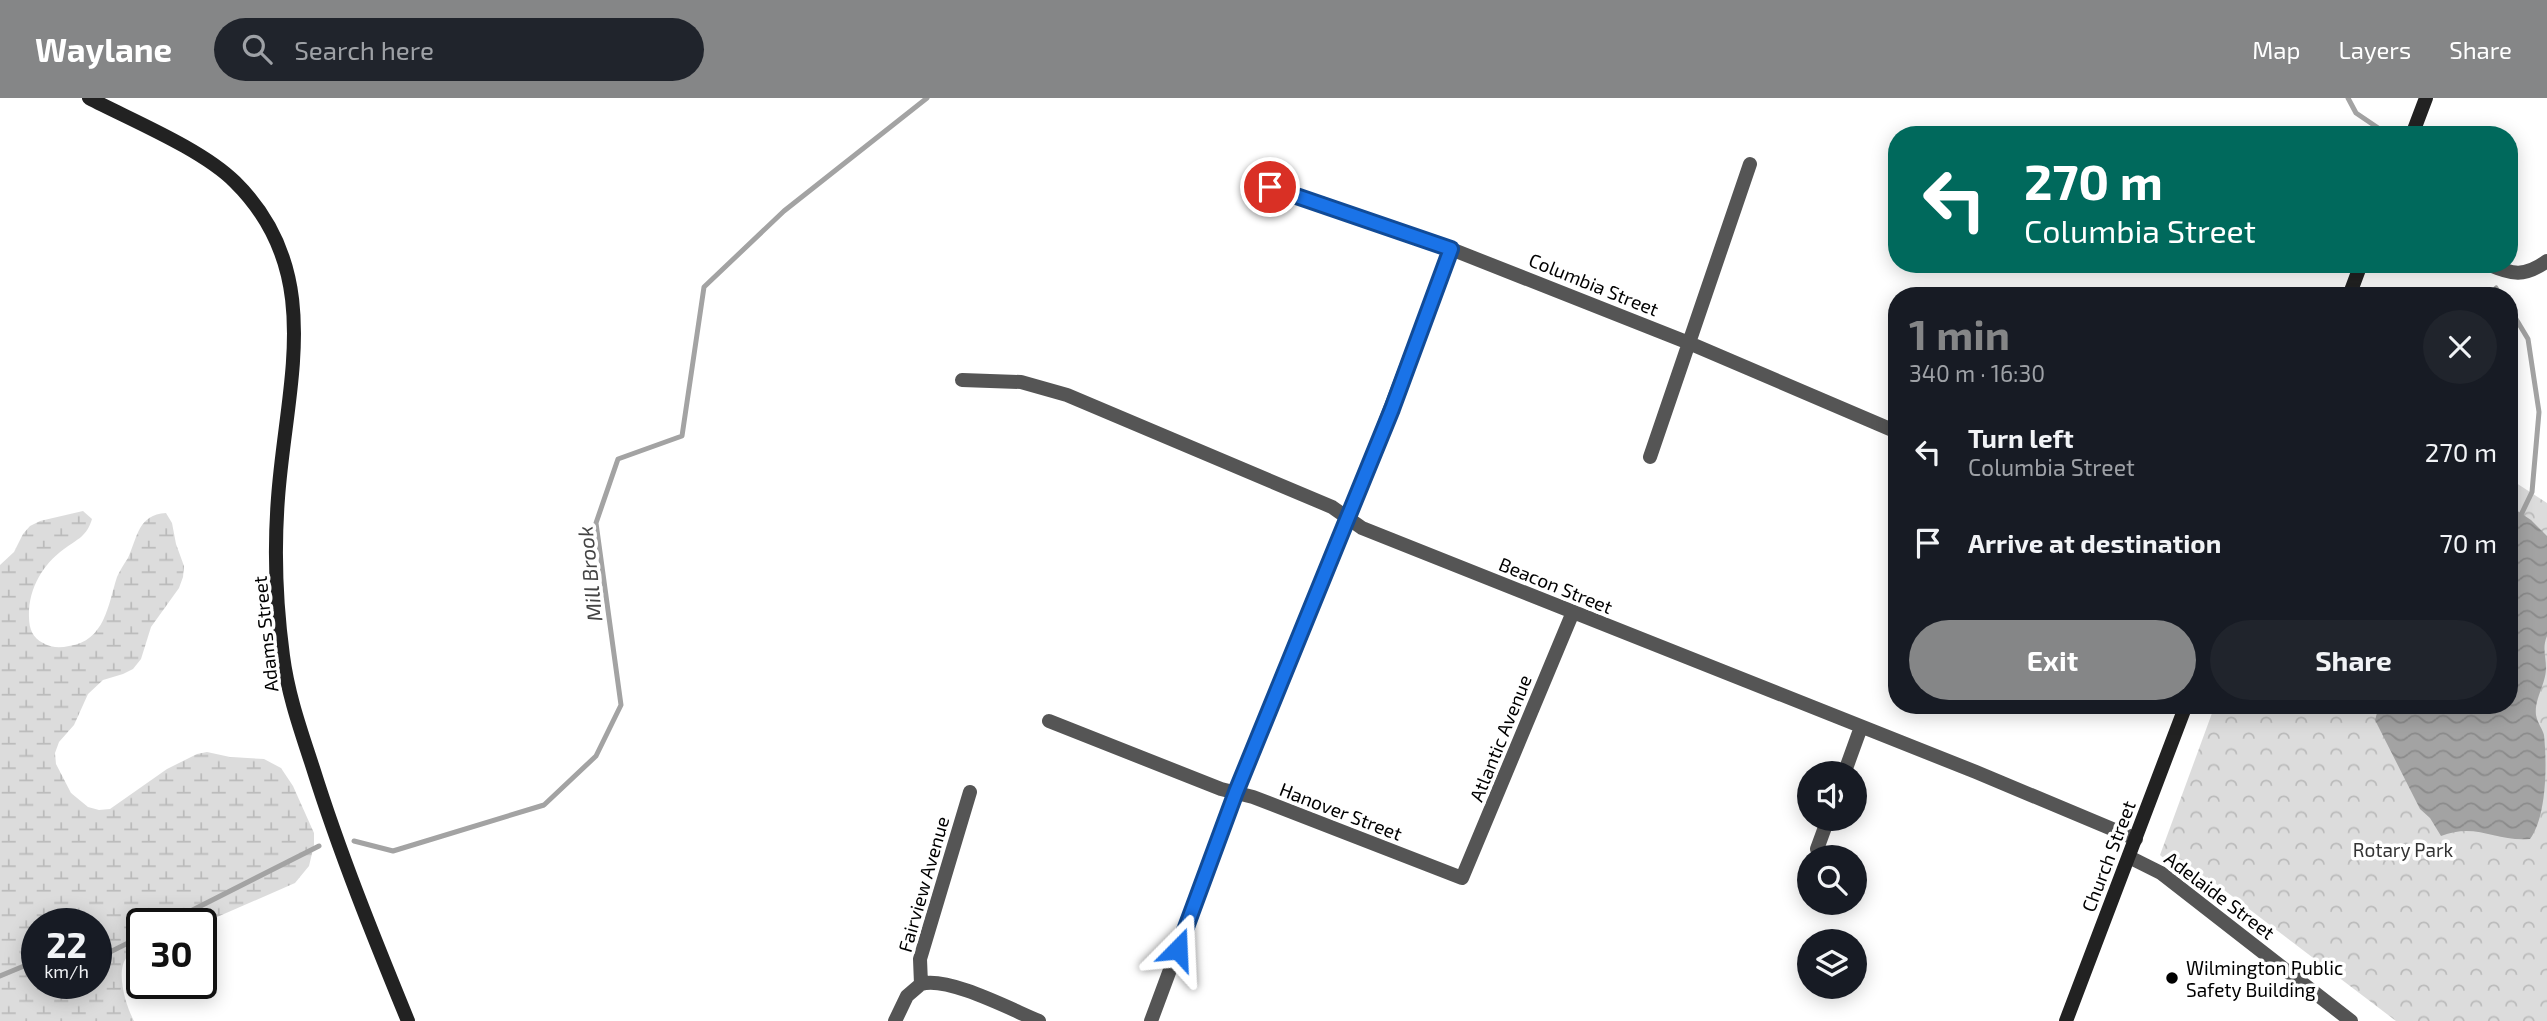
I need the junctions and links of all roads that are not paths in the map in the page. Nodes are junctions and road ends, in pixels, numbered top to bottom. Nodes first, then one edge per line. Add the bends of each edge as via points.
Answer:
1 (89, 98) edge
2 (2426, 98) edge
3 (2415, 126) edge
4 (1751, 163) dead end
5 (1270, 187) dead end
6 (1451, 249) junction
7 (2547, 261) edge
8 (2518, 273) edge
9 (1689, 343) junction
10 (962, 380) dead end
11 (1888, 428) edge
12 (1650, 457) dead end
13 (1349, 519) junction
14 (1573, 612) junction
15 (2183, 714) edge
16 (1049, 721) dead end
17 (1861, 727) junction
18 (1849, 761) edge
19 (970, 792) dead end
20 (1236, 792) junction
21 (2136, 839) junction
22 (2129, 857) junction
23 (1462, 878) joint
24 (921, 984) junction
25 (408, 1021) edge
26 (895, 1021) edge
27 (1039, 1021) edge
28 (1151, 1021) edge
29 (2066, 1021) edge
30 (2351, 1021) edge

1 - 25 street, Adams Street via 215,166 247,195 284,256 294,309 278,500 282,656 289,696 324,804
2 - 3 street
4 - 9 street
5 - 6 street, Columbia Street
6 - 9 street, Columbia Street
6 - 13 street
7 - 8 street via 2532,271
9 - 11 street, Columbia Street
9 - 12 street
10 - 13 street, Beacon Street via 1021,382 1067,395 1332,507
13 - 14 street, Beacon Street
13 - 20 street
14 - 17 street, Beacon Street
14 - 23 street, Atlantic Avenue
15 - 21 street, Church Street
16 - 20 street, Hanover Street
17 - 18 street
17 - 21 street, Beacon Street
19 - 24 street, Fairview Avenue via 920,959
20 - 23 street, Hanover Street
20 - 28 street
21 - 22 street, Church Street
22 - 29 street, Church Street
22 - 30 street, Adelaide Street via 2161,873
24 - 26 street via 907,996
24 - 27 street via 950,985

